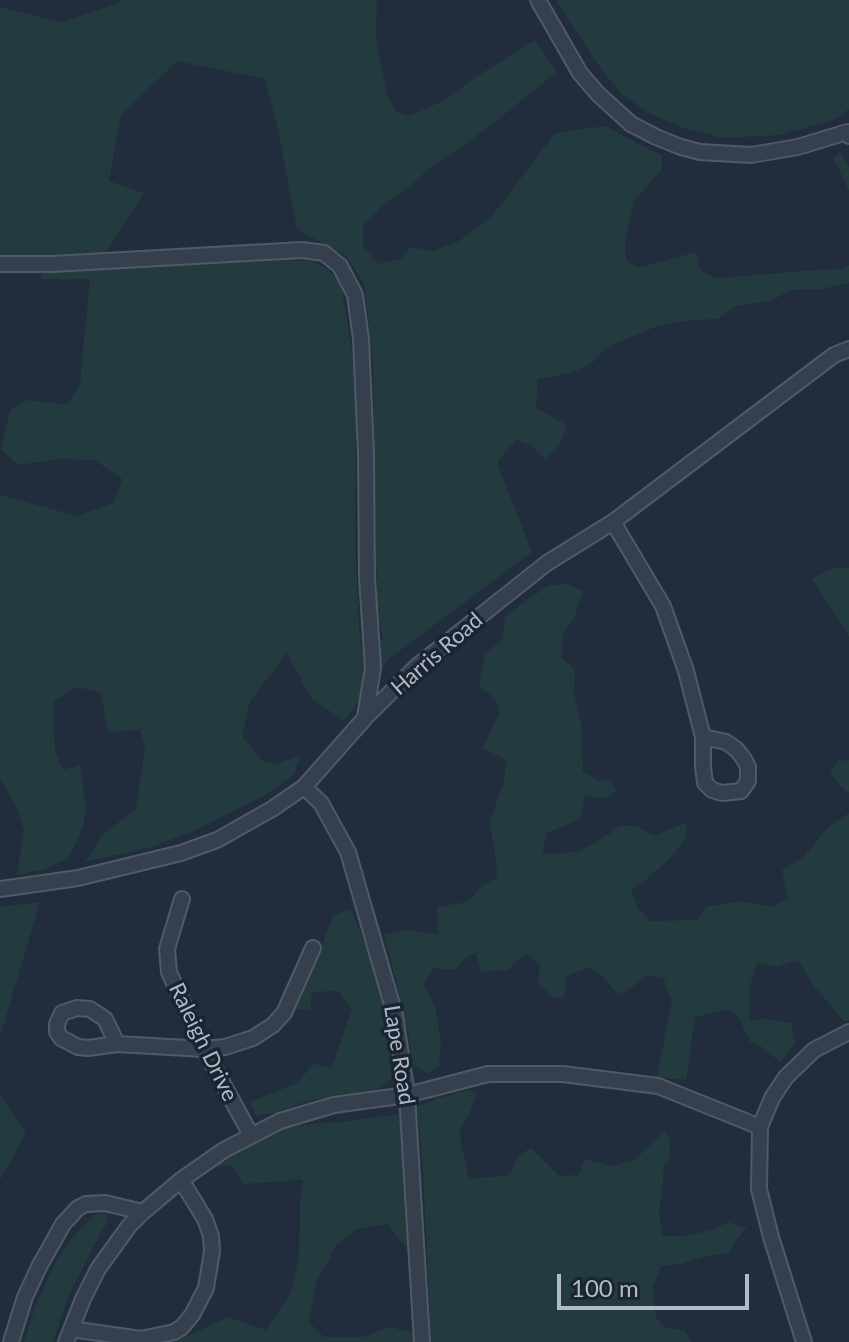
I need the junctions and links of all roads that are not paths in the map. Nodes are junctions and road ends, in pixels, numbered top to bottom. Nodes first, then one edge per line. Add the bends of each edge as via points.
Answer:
1 (538, 0) edge
2 (848, 133) edge
3 (0, 264) edge
4 (849, 349) edge
5 (613, 522) junction
6 (365, 718) junction
7 (703, 737) dead end
8 (304, 787) junction
9 (0, 889) edge
10 (182, 899) dead end
11 (313, 948) dead end
12 (849, 1032) edge
13 (117, 1044) dead end
14 (204, 1049) junction
15 (407, 1095) junction
16 (760, 1127) junction
17 (251, 1135) junction
18 (181, 1180) junction
19 (143, 1212) junction
20 (69, 1335) edge
21 (11, 1342) edge
22 (422, 1342) edge
23 (804, 1342) edge

1 - 2 street via 598,94 631,124 656,137 700,152 751,155
3 - 6 street via 302,250 324,253 340,266 355,295 361,339 373,668
4 - 5 street, Harris Road via 834,355
5 - 6 street, Harris Road via 547,563 417,666
5 - 7 street via 663,606
6 - 8 street, Harris Road
8 - 9 street, Harris Road via 217,840 181,853 78,878
8 - 15 street, Lape Road via 321,803 348,852 395,1015
10 - 14 street, Raleigh Drive via 167,949 169,972
11 - 14 street via 284,1013 273,1025 253,1038
12 - 16 street via 814,1050 786,1077
13 - 14 street
14 - 17 street, Raleigh Drive
15 - 16 street via 488,1074 563,1074 658,1086
15 - 17 street via 334,1105
15 - 22 street, Lape Road
16 - 23 street via 759,1189
17 - 18 street
18 - 19 street
18 - 20 street via 211,1236 206,1288 192,1315 174,1332 141,1339
19 - 20 street via 98,1269
19 - 21 street via 105,1203 78,1208 39,1267

